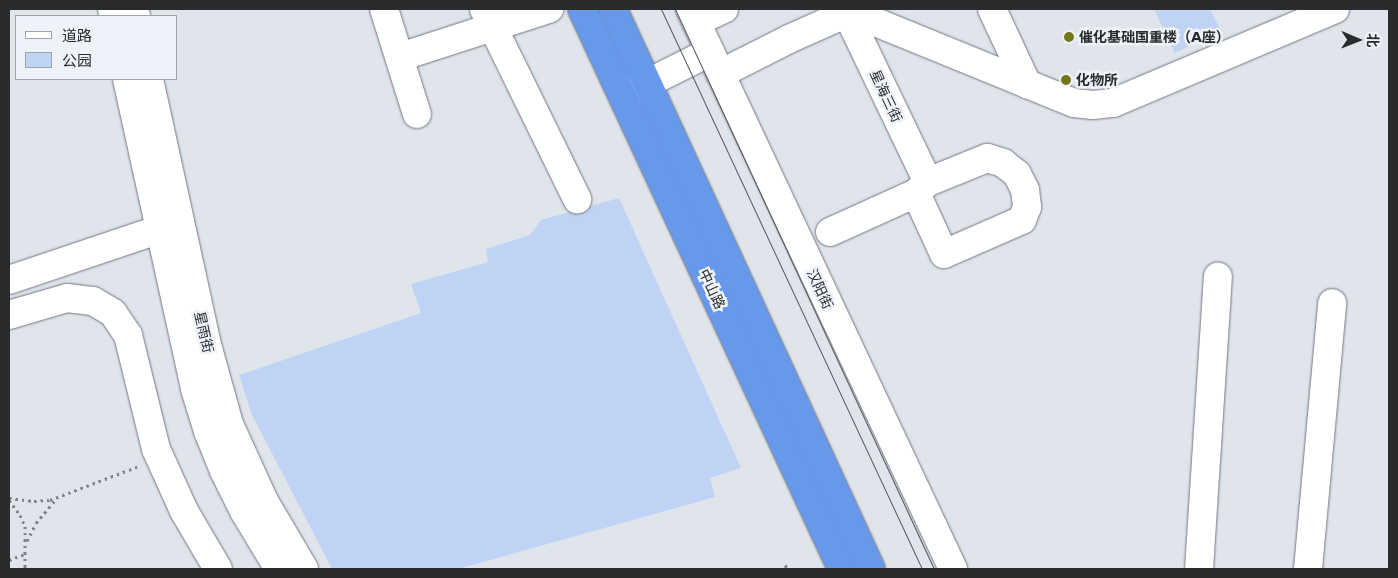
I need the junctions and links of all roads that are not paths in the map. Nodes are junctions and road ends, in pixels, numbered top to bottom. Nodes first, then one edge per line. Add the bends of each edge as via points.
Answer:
1 (384, 9) edge
2 (549, 9) edge
3 (582, 9) edge
4 (613, 9) edge
5 (724, 9) edge
6 (992, 9) edge
7 (1335, 9) edge
8 (846, 11) edge
9 (693, 15) edge
10 (489, 18) edge
11 (1283, 19) edge
12 (400, 57) junction
13 (715, 63) junction
14 (518, 77) junction
15 (127, 80) edge
16 (149, 80) edge
17 (647, 84) junction
18 (1026, 84) junction
19 (623, 96) junction
20 (417, 114) dead end
21 (577, 199) dead end
22 (170, 226) junction
23 (830, 232) dead end
24 (1218, 277) dead end
25 (9, 280) edge
26 (1332, 303) dead end
27 (9, 314) edge
28 (218, 569) edge
29 (279, 569) edge
30 (304, 569) edge
31 (842, 569) edge
32 (871, 569) edge
33 (953, 569) edge
34 (1198, 569) edge
35 (1308, 569) edge

1 - 12 street
2 - 10 street
3 - 14 street via 529,28 515,51
3 - 19 highway, 中山路
4 - 17 highway, 中山路
5 - 9 street
6 - 18 street
7 - 11 street
8 - 13 street via 789,39
8 - 18 street via 854,10 873,21
8 - 23 street, 星海三街 via 922,188
9 - 13 street, 汉阳街
10 - 12 street
10 - 14 street
11 - 18 street via 1113,103 1074,103
12 - 20 street
13 - 17 street
13 - 33 street, 汉阳街
14 - 21 street
15 - 22 street, 星雨街
16 - 22 street, 星雨街
17 - 19 street
17 - 32 highway, 中山路
19 - 31 highway, 中山路
22 - 25 street
22 - 29 street, 星雨街 via 195,389 208,431 244,511
22 - 30 street, 星雨街 via 229,424 264,501
24 - 34 street
26 - 35 street
27 - 28 street via 67,298 93,301 113,313 128,335 156,449 184,511

